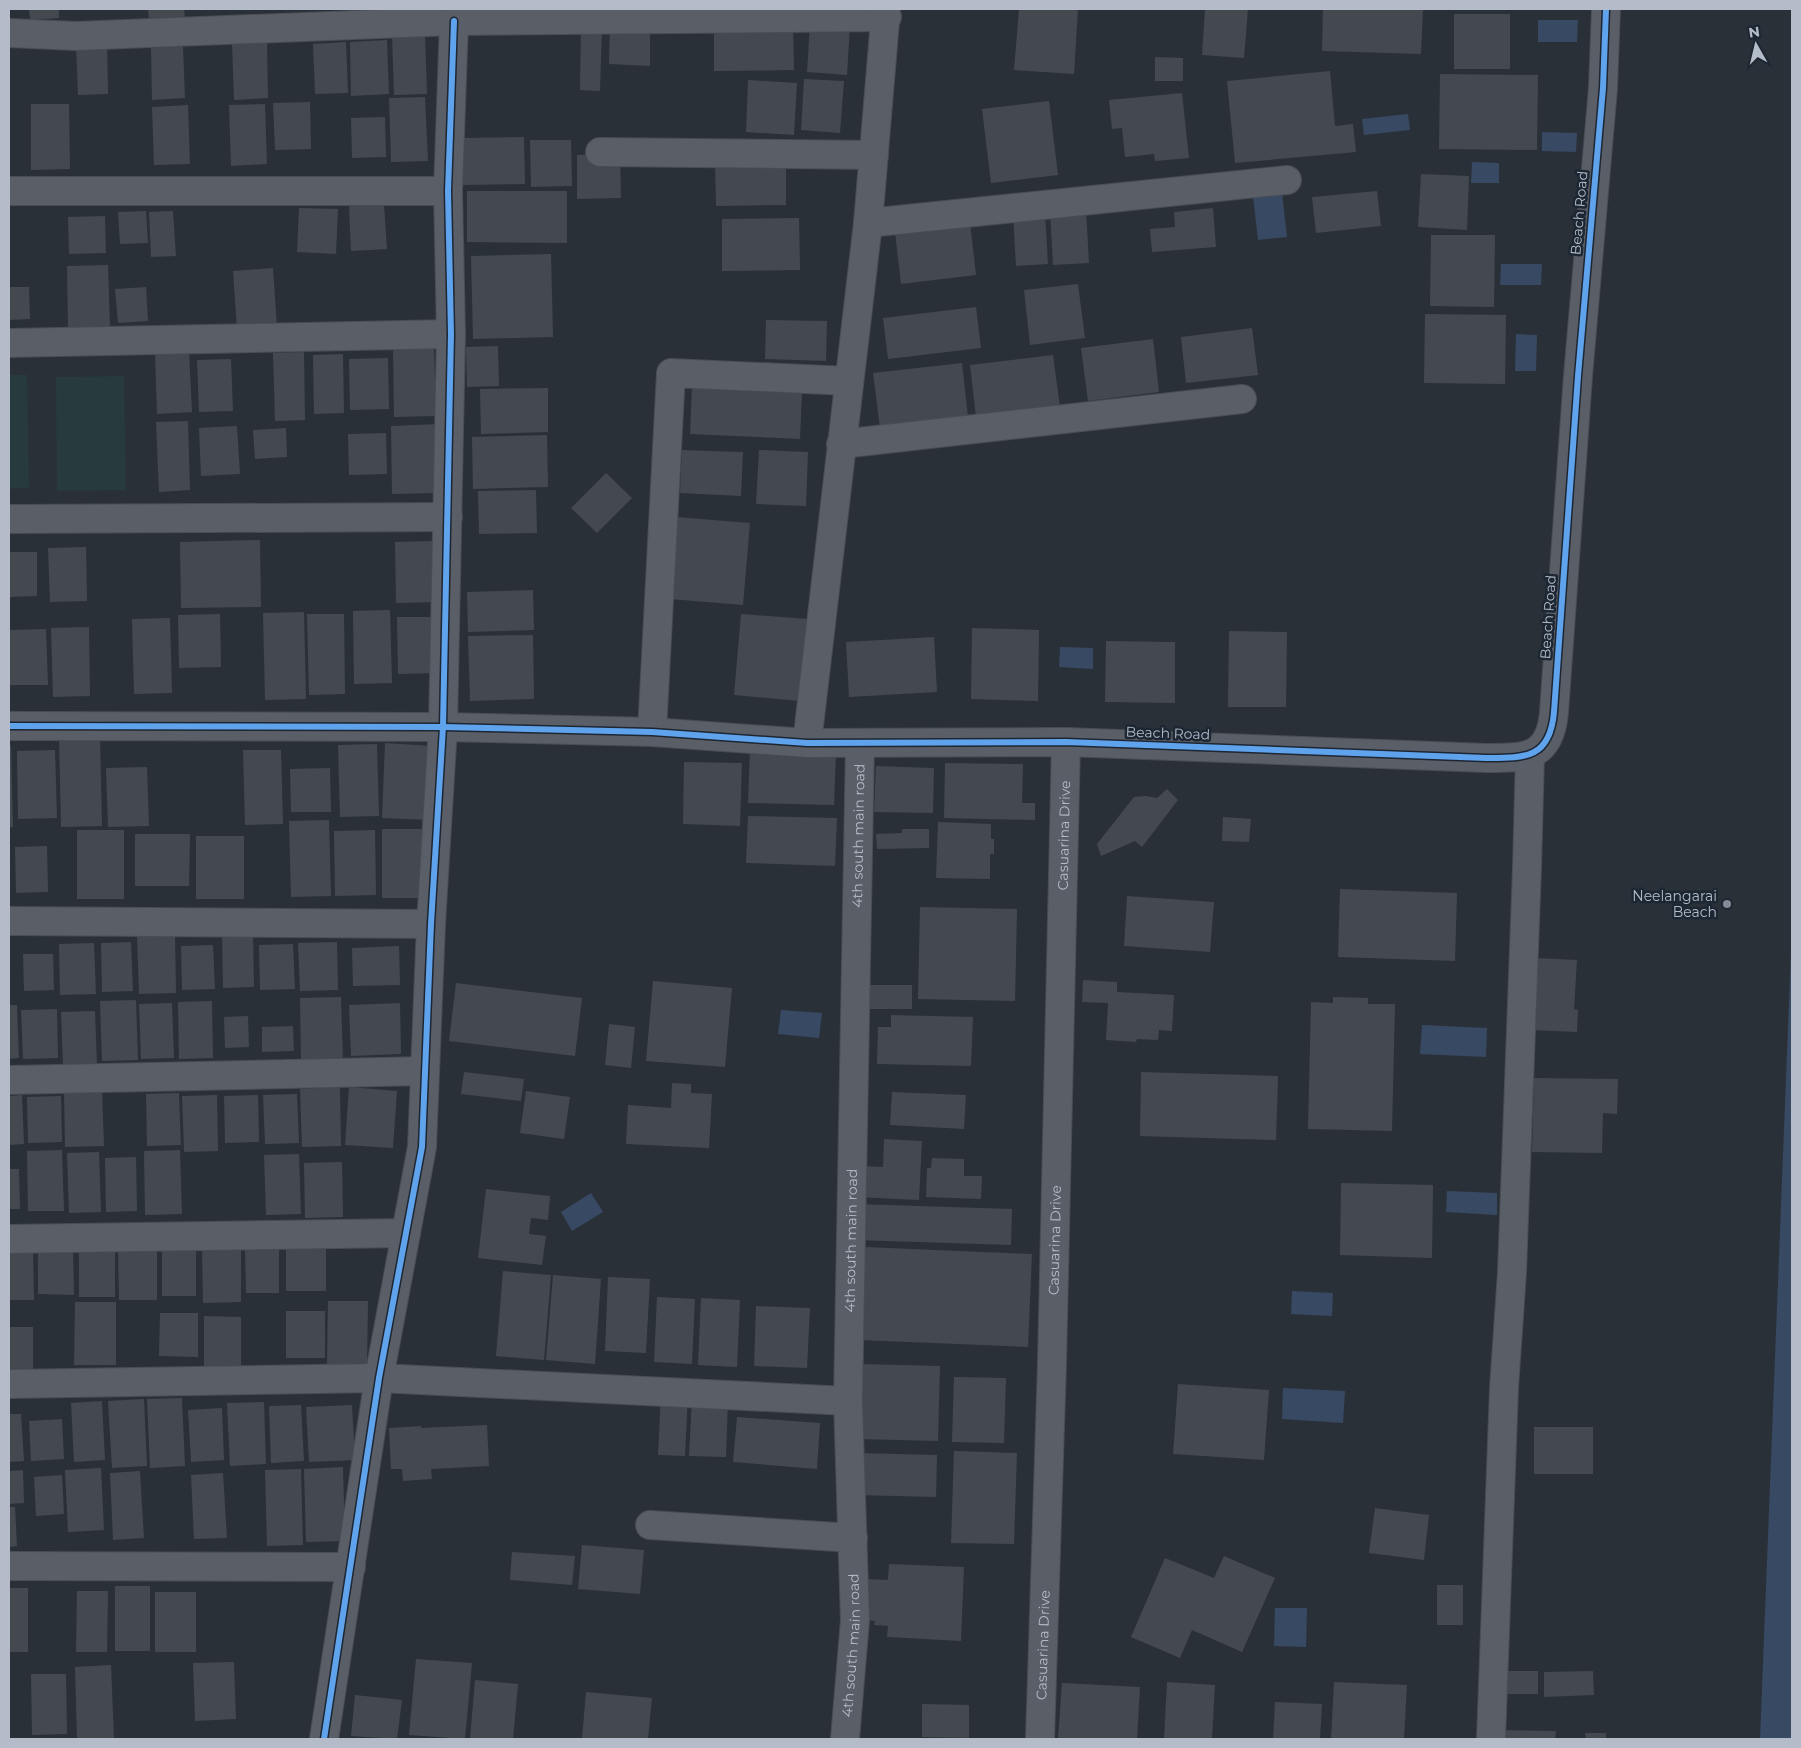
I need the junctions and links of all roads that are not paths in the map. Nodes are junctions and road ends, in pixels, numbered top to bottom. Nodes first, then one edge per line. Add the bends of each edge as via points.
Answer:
1 (1606, 9) edge
2 (887, 13) edge
3 (454, 21) junction
4 (9, 33) edge
5 (600, 152) dead end
6 (874, 155) junction
7 (1287, 180) dead end
8 (9, 191) edge
9 (448, 191) junction
10 (868, 222) junction
11 (451, 334) junction
12 (9, 343) edge
13 (849, 381) junction
14 (1242, 399) dead end
15 (841, 444) junction
16 (448, 517) junction
17 (9, 519) edge
18 (9, 726) edge
19 (443, 727) junction
20 (652, 732) junction
21 (1066, 742) junction
22 (807, 743) junction
23 (860, 743) junction
24 (1530, 754) junction
25 (9, 921) edge
26 (431, 924) junction
27 (425, 1071) junction
28 (9, 1080) edge
29 (406, 1233) junction
30 (9, 1239) edge
31 (379, 1378) junction
32 (9, 1384) edge
33 (848, 1401) junction
34 (650, 1525) dead end
35 (853, 1538) junction
36 (9, 1566) edge
37 (351, 1567) junction
38 (324, 1739) edge
39 (845, 1739) edge
40 (1040, 1739) edge
41 (1491, 1739) edge

1 - 24 street, Beach Road via 1603,88 1578,376 1554,721 1543,747
2 - 3 street
2 - 6 street
3 - 4 street via 76,36
3 - 9 street
5 - 6 street
6 - 10 street
7 - 10 street
8 - 9 street
9 - 11 street
10 - 13 street
11 - 12 street
11 - 16 street
13 - 15 street
13 - 20 street via 671,373
14 - 15 street
15 - 22 street
16 - 17 street
16 - 19 street
18 - 19 street, Beach Road
19 - 20 street, Beach Road
19 - 26 street
20 - 22 street, Beach Road
21 - 23 street, Beach Road
21 - 24 street, Beach Road via 1486,758
21 - 40 street, Casuarina Drive
22 - 23 street, Beach Road
23 - 33 street, 4th south main road
24 - 41 street
25 - 26 street
26 - 27 street
27 - 28 street
27 - 29 street via 422,1147
29 - 30 street
29 - 31 street
31 - 32 street
31 - 33 street
31 - 37 street
33 - 35 street, 4th south main road
34 - 35 street
35 - 39 street, 4th south main road via 855,1620
36 - 37 street
37 - 38 street

